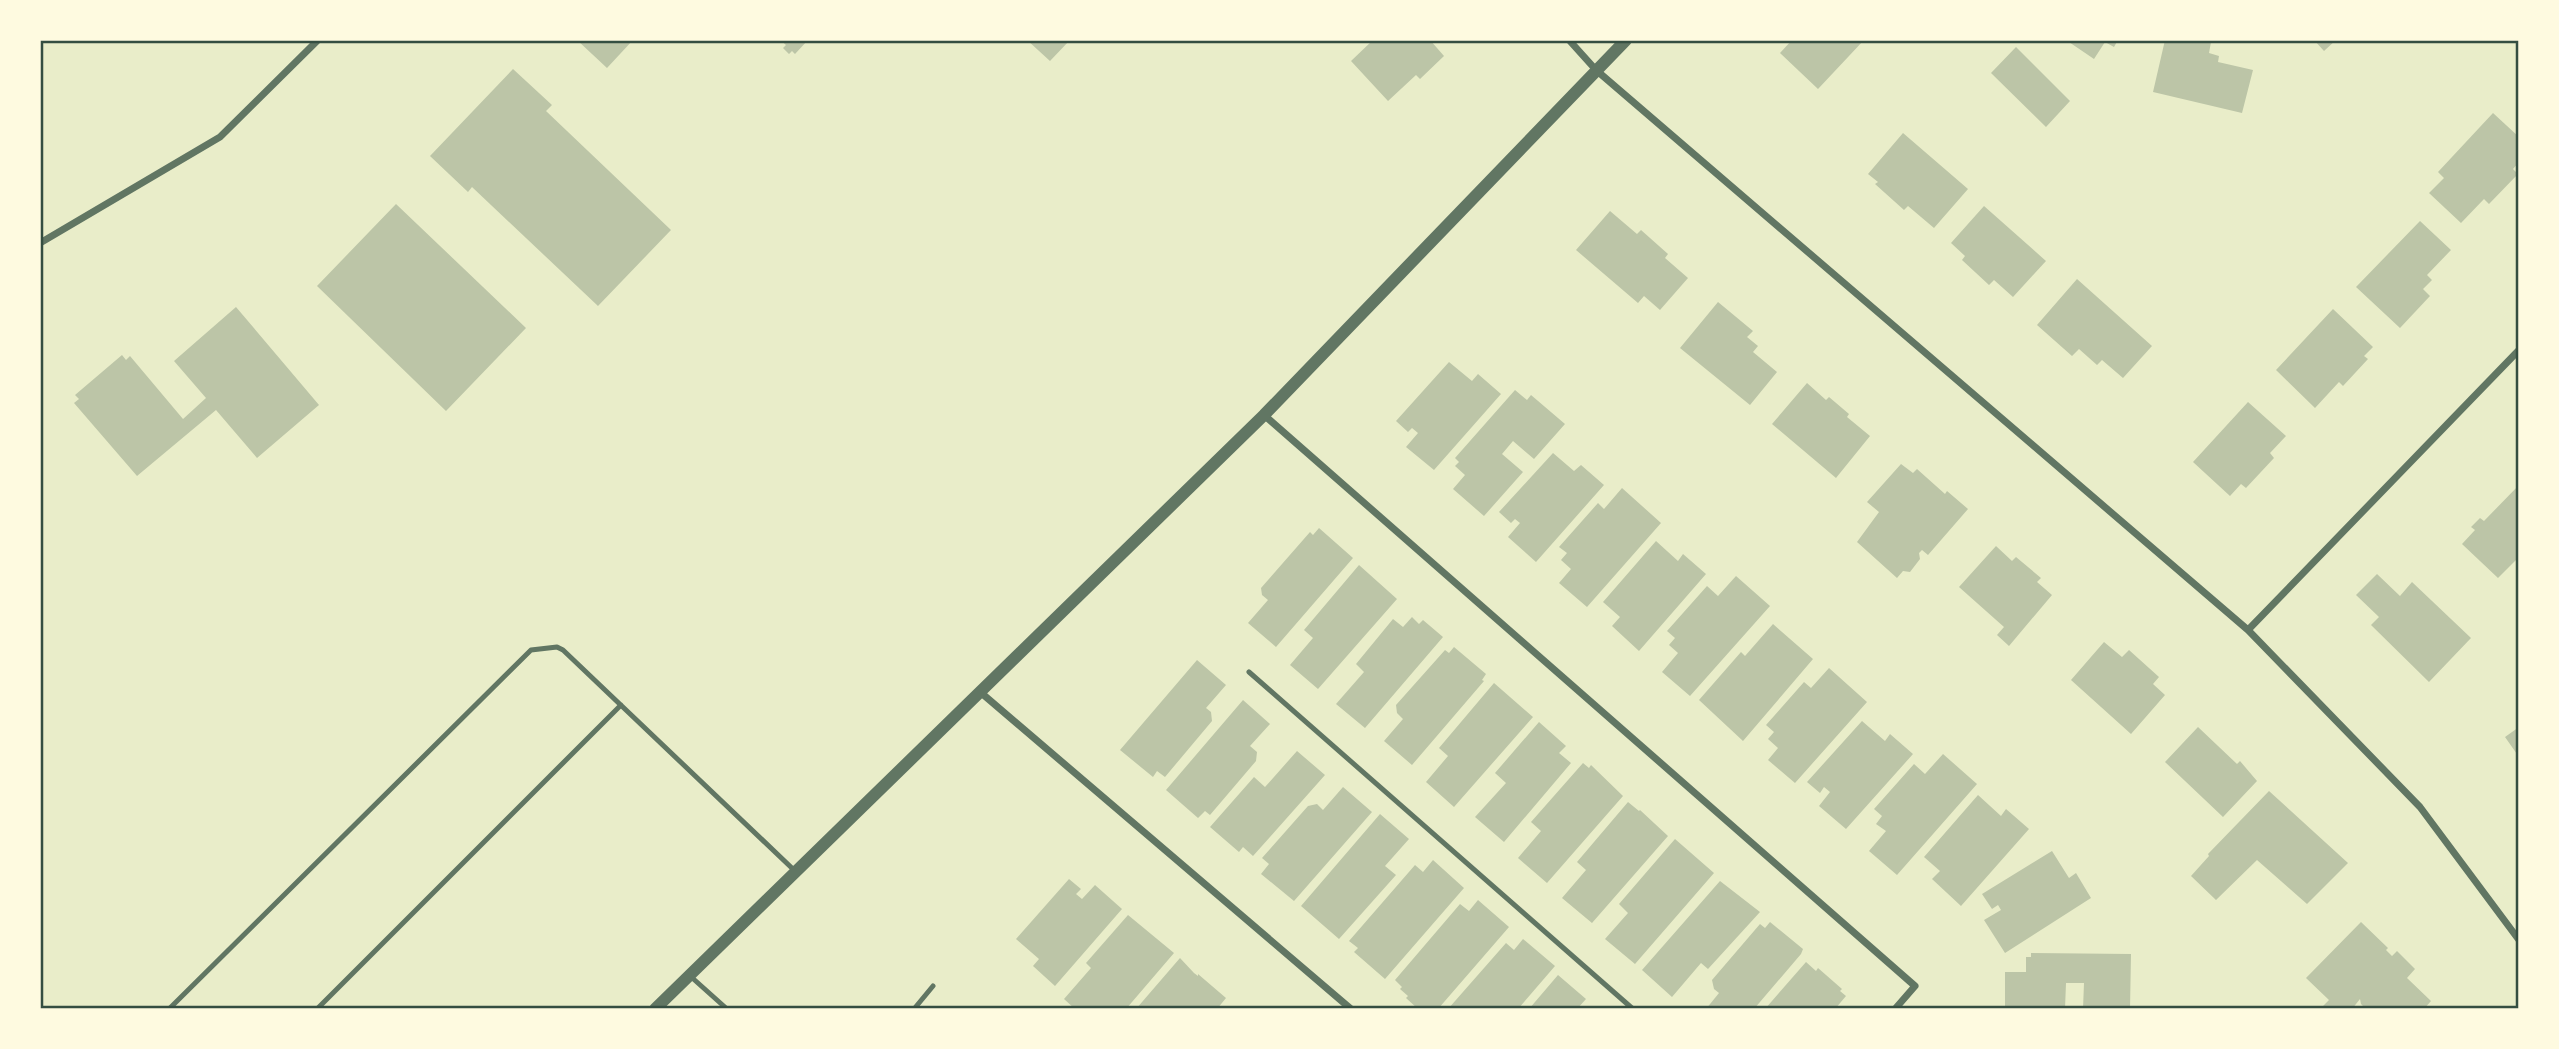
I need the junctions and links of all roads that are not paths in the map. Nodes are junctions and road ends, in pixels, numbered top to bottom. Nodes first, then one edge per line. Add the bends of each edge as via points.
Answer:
1 (318, 40) edge
2 (1569, 40) edge
3 (1626, 40) edge
4 (1596, 70) junction
5 (40, 243) edge
6 (2519, 350) edge
7 (1264, 415) junction
8 (2248, 630) junction
9 (1249, 672) dead end
10 (979, 691) junction
11 (621, 705) junction
12 (795, 871) junction
13 (2519, 940) edge
14 (689, 975) junction
15 (933, 986) dead end
16 (169, 1009) edge
17 (317, 1009) edge
18 (655, 1009) edge
19 (727, 1009) edge
20 (914, 1009) edge
21 (1351, 1009) edge
22 (1633, 1009) edge
23 (1895, 1009) edge

1 - 5 street via 220,138
2 - 4 street
3 - 4 street
4 - 7 street
4 - 8 street
6 - 8 street
7 - 10 street
7 - 23 street via 1915,986
8 - 13 street via 2420,807
9 - 22 lane
10 - 12 street
10 - 21 street
11 - 12 lane
11 - 16 lane via 564,650 531,650
11 - 17 lane
12 - 14 street
14 - 18 street
14 - 19 lane
15 - 20 lane

